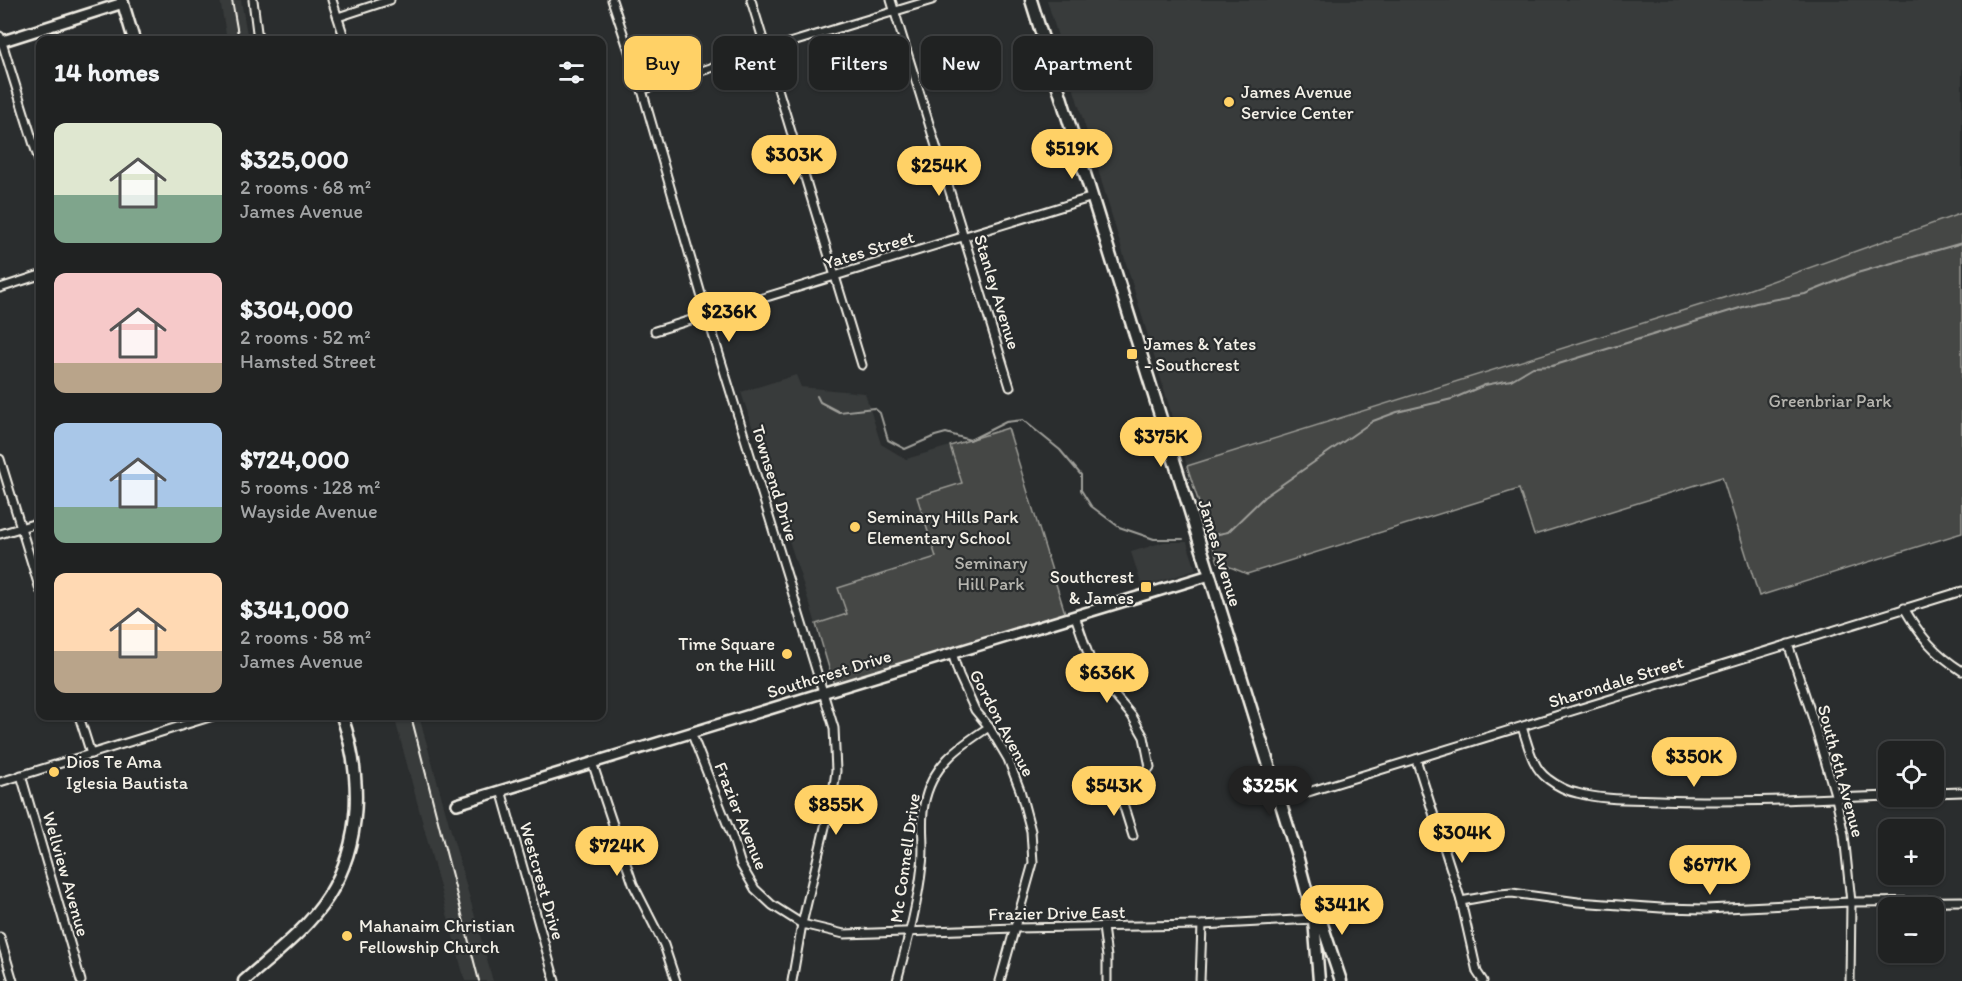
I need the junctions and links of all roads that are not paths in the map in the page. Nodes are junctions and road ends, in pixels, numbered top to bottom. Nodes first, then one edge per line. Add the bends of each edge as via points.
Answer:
1 (253, 0) edge
2 (332, 0) edge
3 (390, 0) edge
4 (612, 0) edge
5 (751, 0) edge
6 (891, 0) edge
7 (932, 0) edge
8 (1031, 0) edge
9 (122, 1) edge
10 (894, 12) junction
11 (338, 17) junction
12 (133, 36) edge
13 (258, 36) edge
14 (344, 36) edge
15 (624, 36) edge
16 (762, 36) edge
17 (1, 39) edge
18 (797, 41) edge
19 (642, 90) edge
20 (778, 90) edge
21 (36, 151) edge
22 (1093, 197) junction
23 (964, 237) junction
24 (36, 276) edge
25 (834, 276) junction
26 (0, 288) edge
27 (707, 315) junction
28 (655, 330) dead end
29 (861, 365) dead end
30 (1010, 387) dead end
31 (0, 459) edge
32 (36, 523) edge
33 (21, 528) junction
34 (0, 534) edge
35 (1210, 575) junction
36 (36, 577) edge
37 (1962, 591) edge
38 (1904, 608) junction
39 (1075, 616) junction
40 (1788, 644) junction
41 (952, 653) junction
42 (1962, 671) edge
43 (824, 692) junction
44 (80, 720) edge
45 (200, 720) edge
46 (343, 720) edge
47 (988, 727) junction
48 (1522, 727) junction
49 (691, 732) junction
50 (91, 754) junction
51 (1416, 759) junction
52 (592, 762) junction
53 (21, 776) junction
54 (0, 782) edge
55 (501, 790) junction
56 (1962, 792) edge
57 (1944, 793) edge
58 (1878, 796) edge
59 (1836, 798) junction
60 (1280, 801) junction
61 (457, 804) dead end
62 (1133, 836) dead end
63 (1461, 901) junction
64 (1962, 901) edge
65 (1851, 902) junction
66 (1314, 919) junction
67 (802, 924) junction
68 (1202, 925) junction
69 (1103, 927) junction
70 (1015, 928) junction
71 (910, 932) junction
72 (0, 938) edge
73 (13, 981) edge
74 (81, 981) edge
75 (244, 981) edge
76 (555, 981) edge
77 (676, 981) edge
78 (792, 981) edge
79 (897, 981) edge
80 (1000, 981) edge
81 (1107, 981) edge
82 (1200, 981) edge
83 (1319, 981) edge
84 (1341, 981) edge
85 (1483, 981) edge
86 (1850, 981) edge

1 - 13 street
2 - 11 street
3 - 11 street
4 - 15 street, Townsend Drive
5 - 16 street
6 - 10 street, Stanley Avenue
7 - 10 street
8 - 22 main road, James Avenue
9 - 12 main road
9 - 17 street
10 - 18 street
10 - 23 street, Stanley Avenue
11 - 14 street
17 - 21 street
19 - 27 street, Townsend Drive
20 - 25 street
22 - 23 street, Yates Street
22 - 35 main road, James Avenue
23 - 25 street, Yates Street
23 - 30 street, Stanley Avenue
24 - 26 street
25 - 27 street, Yates Street
25 - 29 street
27 - 28 street, Yates Street
27 - 43 street, Townsend Drive
31 - 33 street
32 - 33 street
33 - 34 street
33 - 36 street
35 - 39 street, Southcrest Drive
35 - 60 main road, James Avenue
37 - 38 street, Sharondale Street
38 - 40 street, Sharondale Street
38 - 42 street via 1929,646
39 - 41 street, Southcrest Drive
39 - 62 street via 1094,671 1132,716 1144,737 1150,767 1137,784 1119,791
40 - 48 street, Sharondale Street
40 - 59 street, South 6th Avenue
41 - 43 street, Southcrest Drive
41 - 47 street, Gordon Avenue via 975,710
43 - 49 street, Southcrest Drive
43 - 67 street, Townsend Drive via 834,728 836,771
44 - 50 street
45 - 50 street
46 - 75 main road via 357,779 347,855 333,888 315,913
47 - 70 street, Gordon Avenue via 1008,759 1031,831 1033,862
47 - 71 street, Mc Connell Drive via 958,747 940,766 930,786 924,806 922,864
48 - 51 street, Sharondale Street
48 - 59 street via 1540,772 1578,794 1685,801
49 - 52 street, Southcrest Drive
49 - 67 street, Frazier Avenue via 741,865 755,889
50 - 53 street
51 - 60 street, Sharondale Street
51 - 63 street
52 - 55 street, Southcrest Drive
52 - 77 street via 633,884 664,945
53 - 54 street
53 - 74 street, Wellview Avenue
55 - 61 street, Southcrest Drive
55 - 76 street, Westcrest Drive
56 - 57 street
58 - 59 street
59 - 65 street, South 6th Avenue
60 - 66 main road, James Avenue
63 - 65 street via 1512,893 1661,908
63 - 85 street via 1477,972
64 - 65 street
65 - 86 street, South 6th Avenue
66 - 68 street, Frazier Drive East
66 - 83 main road, James Avenue
66 - 84 main road via 1322,924
67 - 71 street, Frazier Drive East via 844,933
67 - 78 street, Townsend Drive
68 - 69 street, Frazier Drive East
68 - 82 street
69 - 70 street, Frazier Drive East
69 - 81 street
70 - 71 street, Frazier Drive East
70 - 80 street, Gordon Avenue
71 - 79 street, Mc Connell Drive
72 - 73 street

